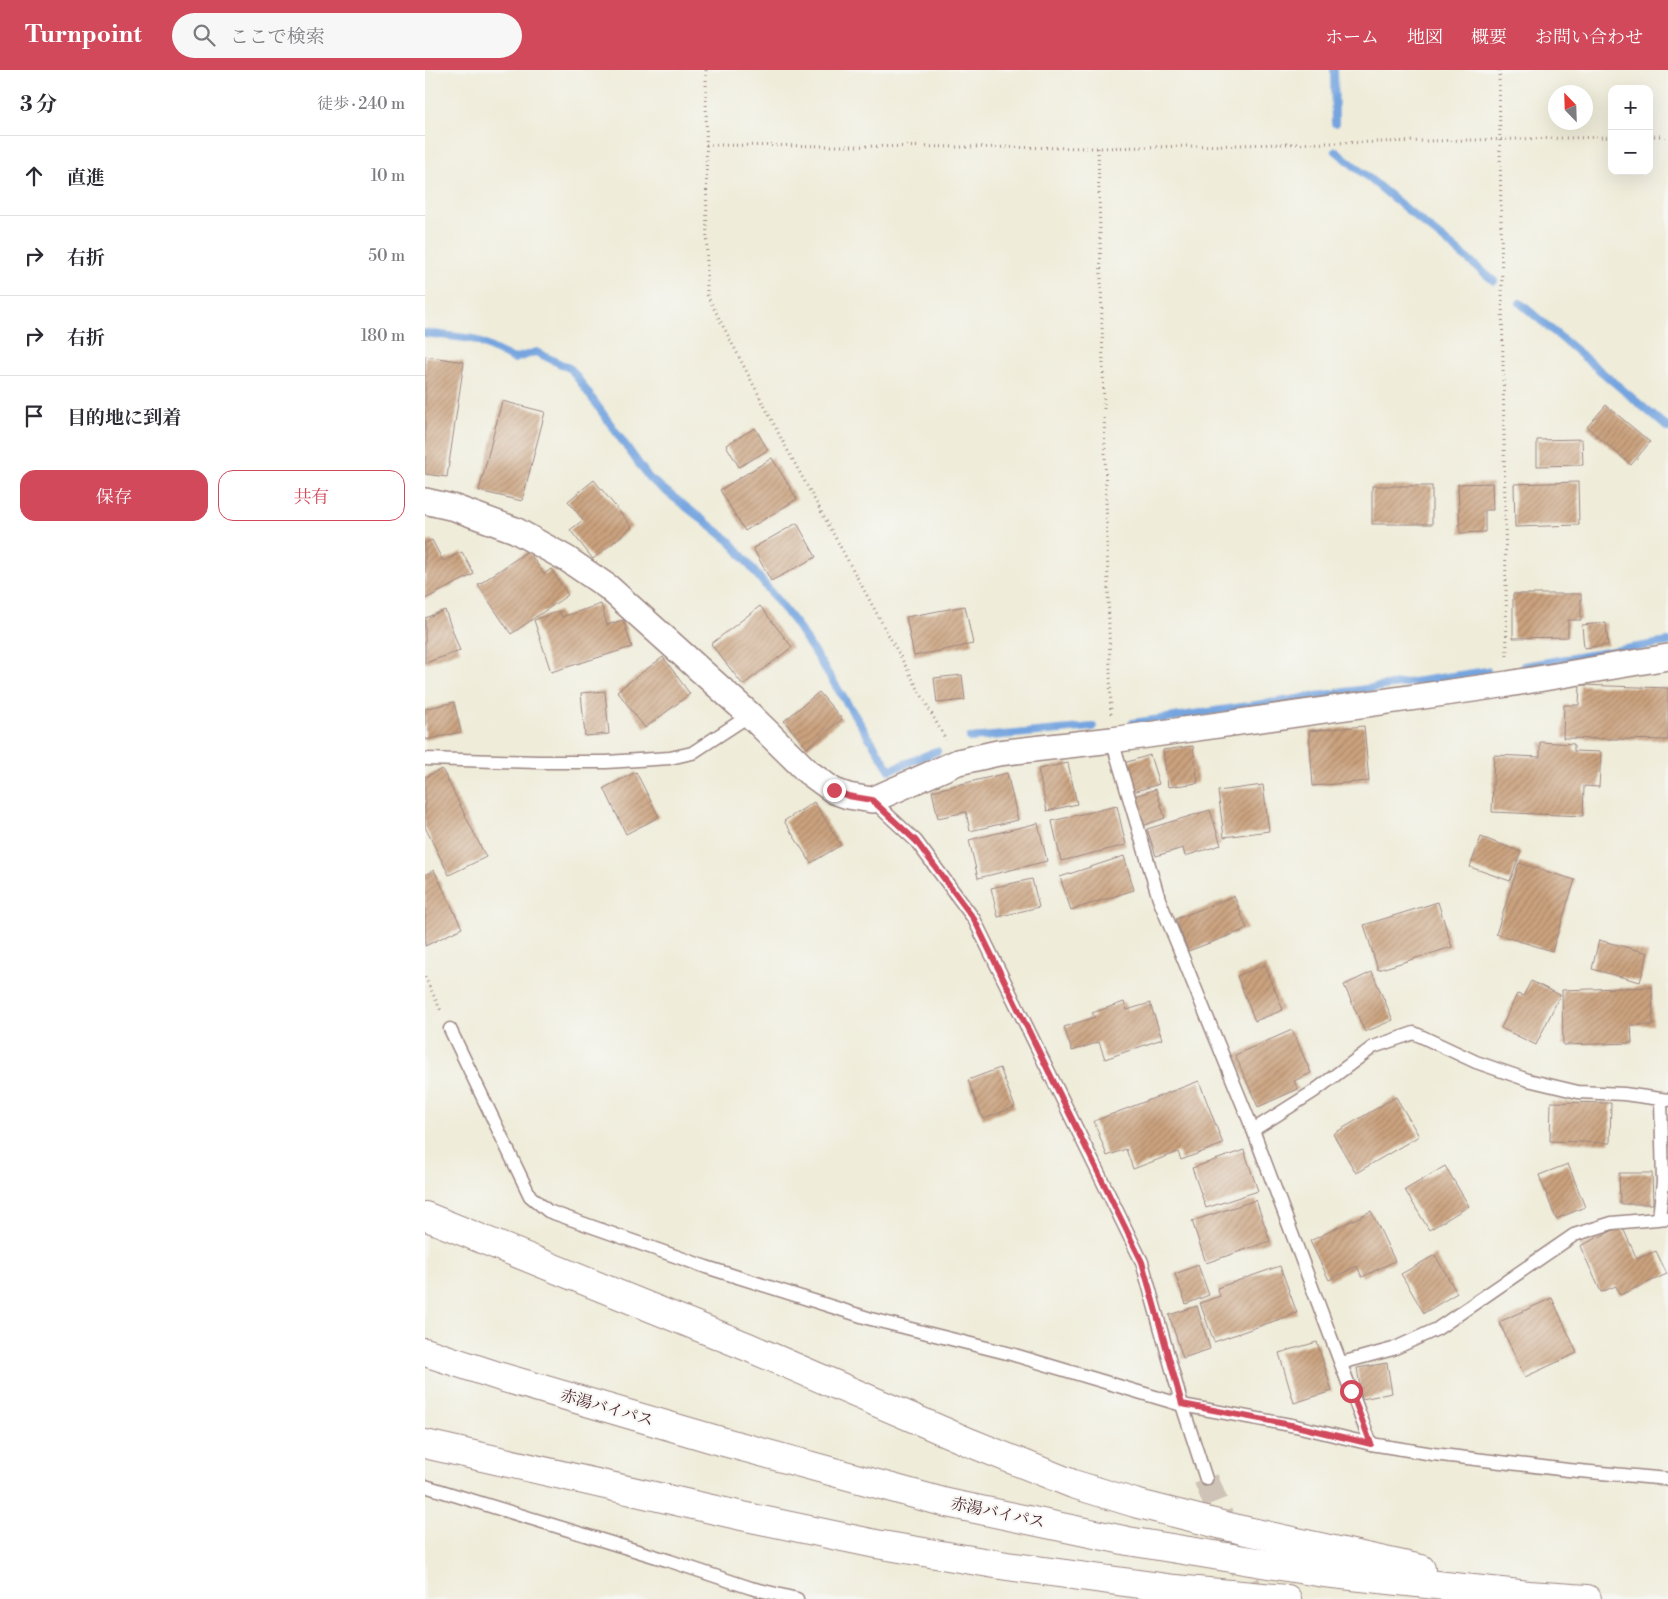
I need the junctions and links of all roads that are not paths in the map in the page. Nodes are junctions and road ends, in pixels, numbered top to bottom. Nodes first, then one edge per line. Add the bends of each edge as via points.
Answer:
1 (425, 501) edge
2 (1668, 657) edge
3 (750, 715) junction
4 (1112, 740) junction
5 (425, 759) edge
6 (872, 800) junction
7 (450, 1029) road end
8 (1665, 1100) edge
9 (1253, 1130) junction
10 (425, 1216) edge
11 (1664, 1218) edge
12 (425, 1352) edge
13 (1341, 1363) junction
14 (1182, 1404) junction
15 (425, 1444) edge
16 (1371, 1444) junction
17 (1206, 1479) tunnel mouth
18 (1668, 1479) edge
19 (425, 1486) edge
20 (1529, 1595) junction
21 (797, 1599) edge
22 (1287, 1599) edge
23 (1433, 1599) edge
24 (1587, 1599) edge

1 - 3 street via 455,508 515,530 567,559 608,587
2 - 4 street via 1507,684
3 - 5 lane via 692,753 670,758 606,762
3 - 6 street via 823,783 848,796
4 - 6 street via 998,753 958,762
4 - 9 lane via 1159,898
6 - 14 lane via 916,841 974,919 1142,1262
7 - 14 lane via 530,1196 547,1211 706,1267 871,1319 1011,1354
8 - 9 lane via 1578,1092 1528,1080 1476,1062 1414,1034 1373,1047 1313,1092
8 - 11 lane
9 - 13 lane
10 - 20 highway via 1073,1484 1242,1530
11 - 13 lane via 1612,1223 1574,1235 1437,1329 1393,1349
12 - 20 highway, 赤湯バイパス via 717,1440 947,1502 1128,1541 1324,1573
13 - 16 lane
14 - 16 lane
14 - 17 lane
15 - 22 highway via 876,1544 1175,1589
16 - 18 lane via 1568,1470
19 - 21 lane via 751,1588
20 - 23 highway
20 - 24 highway, 赤湯バイパス

